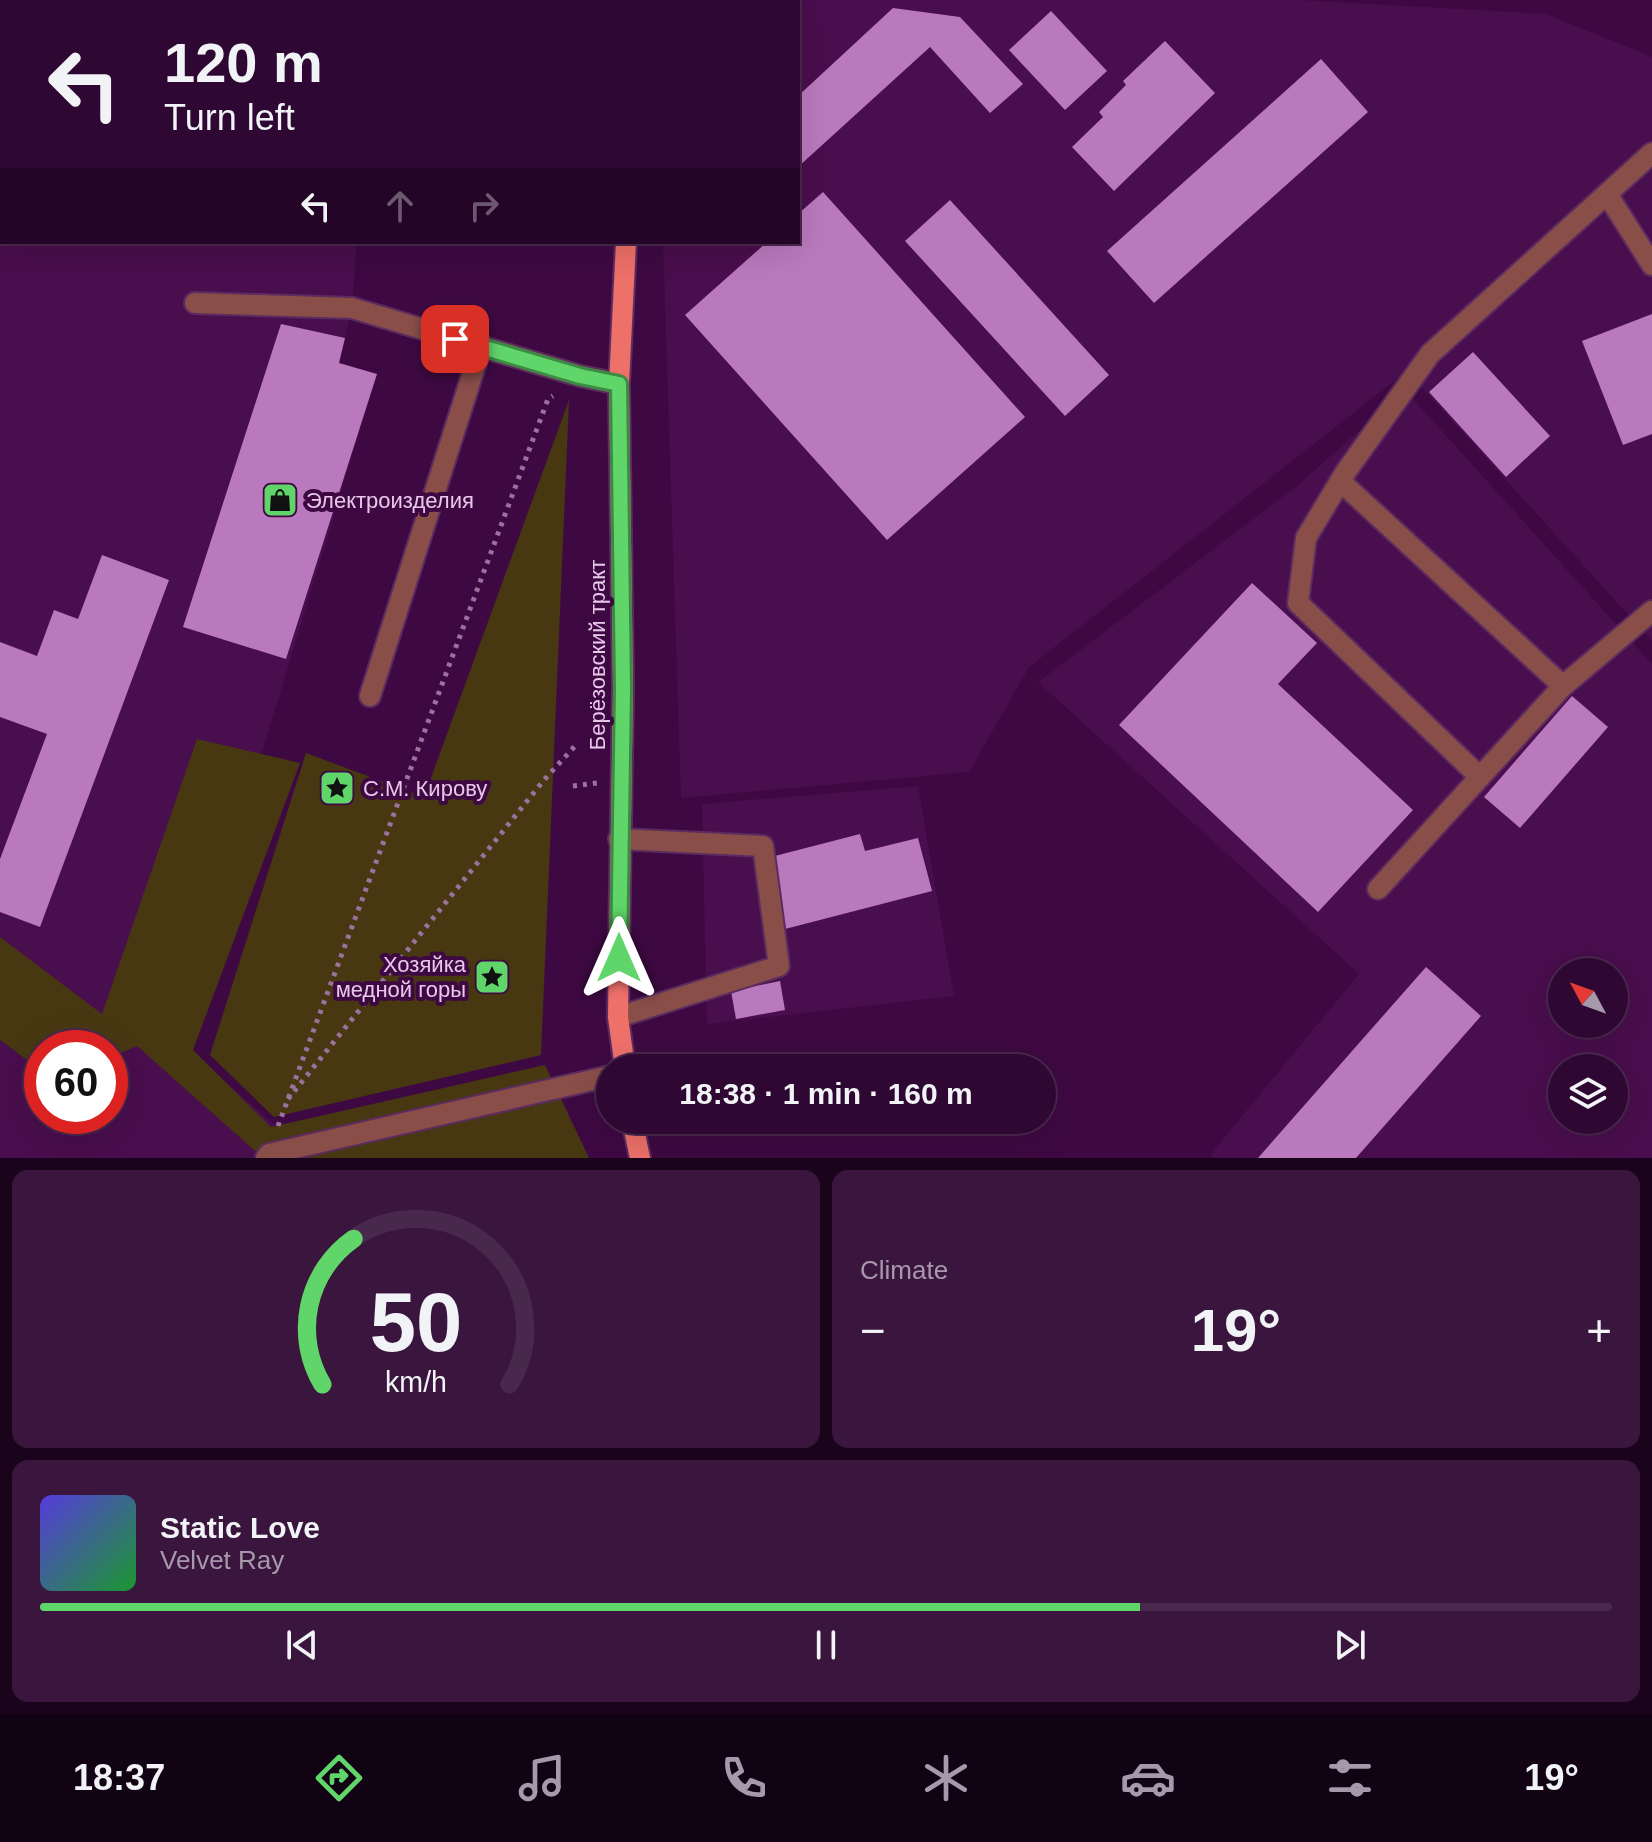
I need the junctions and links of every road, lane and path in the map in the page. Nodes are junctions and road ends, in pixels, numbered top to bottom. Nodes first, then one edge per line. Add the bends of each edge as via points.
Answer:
1 (1652, 153) edge
2 (1607, 194) junction
3 (626, 244) edge
4 (1652, 265) edge
5 (195, 303) dead end
6 (481, 347) junction
7 (580, 376) junction
8 (619, 384) junction
9 (1340, 481) junction
10 (1652, 611) edge
11 (1563, 686) junction
12 (370, 696) dead end
13 (575, 746) dead end
14 (1480, 777) junction
15 (619, 839) junction
16 (1378, 889) dead end
17 (618, 1017) junction
18 (623, 1054) edge
19 (596, 1079) edge
20 (285, 1103) junction
21 (635, 1134) edge
22 (268, 1156) edge
23 (640, 1158) edge

1 - 2 lane
2 - 4 lane
2 - 9 lane via 1430,354
3 - 8 main road, Берёзовский тракт
5 - 6 lane via 352,308
6 - 7 lane
6 - 12 lane
7 - 8 lane
7 - 20 path via 548,399
8 - 15 main road, Берёзовский тракт
9 - 11 lane
9 - 14 lane via 1306,538 1298,603
10 - 11 lane
11 - 14 lane
13 - 20 path
14 - 16 lane
15 - 17 main road, Берёзовский тракт
15 - 17 lane via 763,846 779,966
17 - 18 main road, Берёзовский тракт
19 - 22 lane
20 - 22 path
21 - 23 main road

